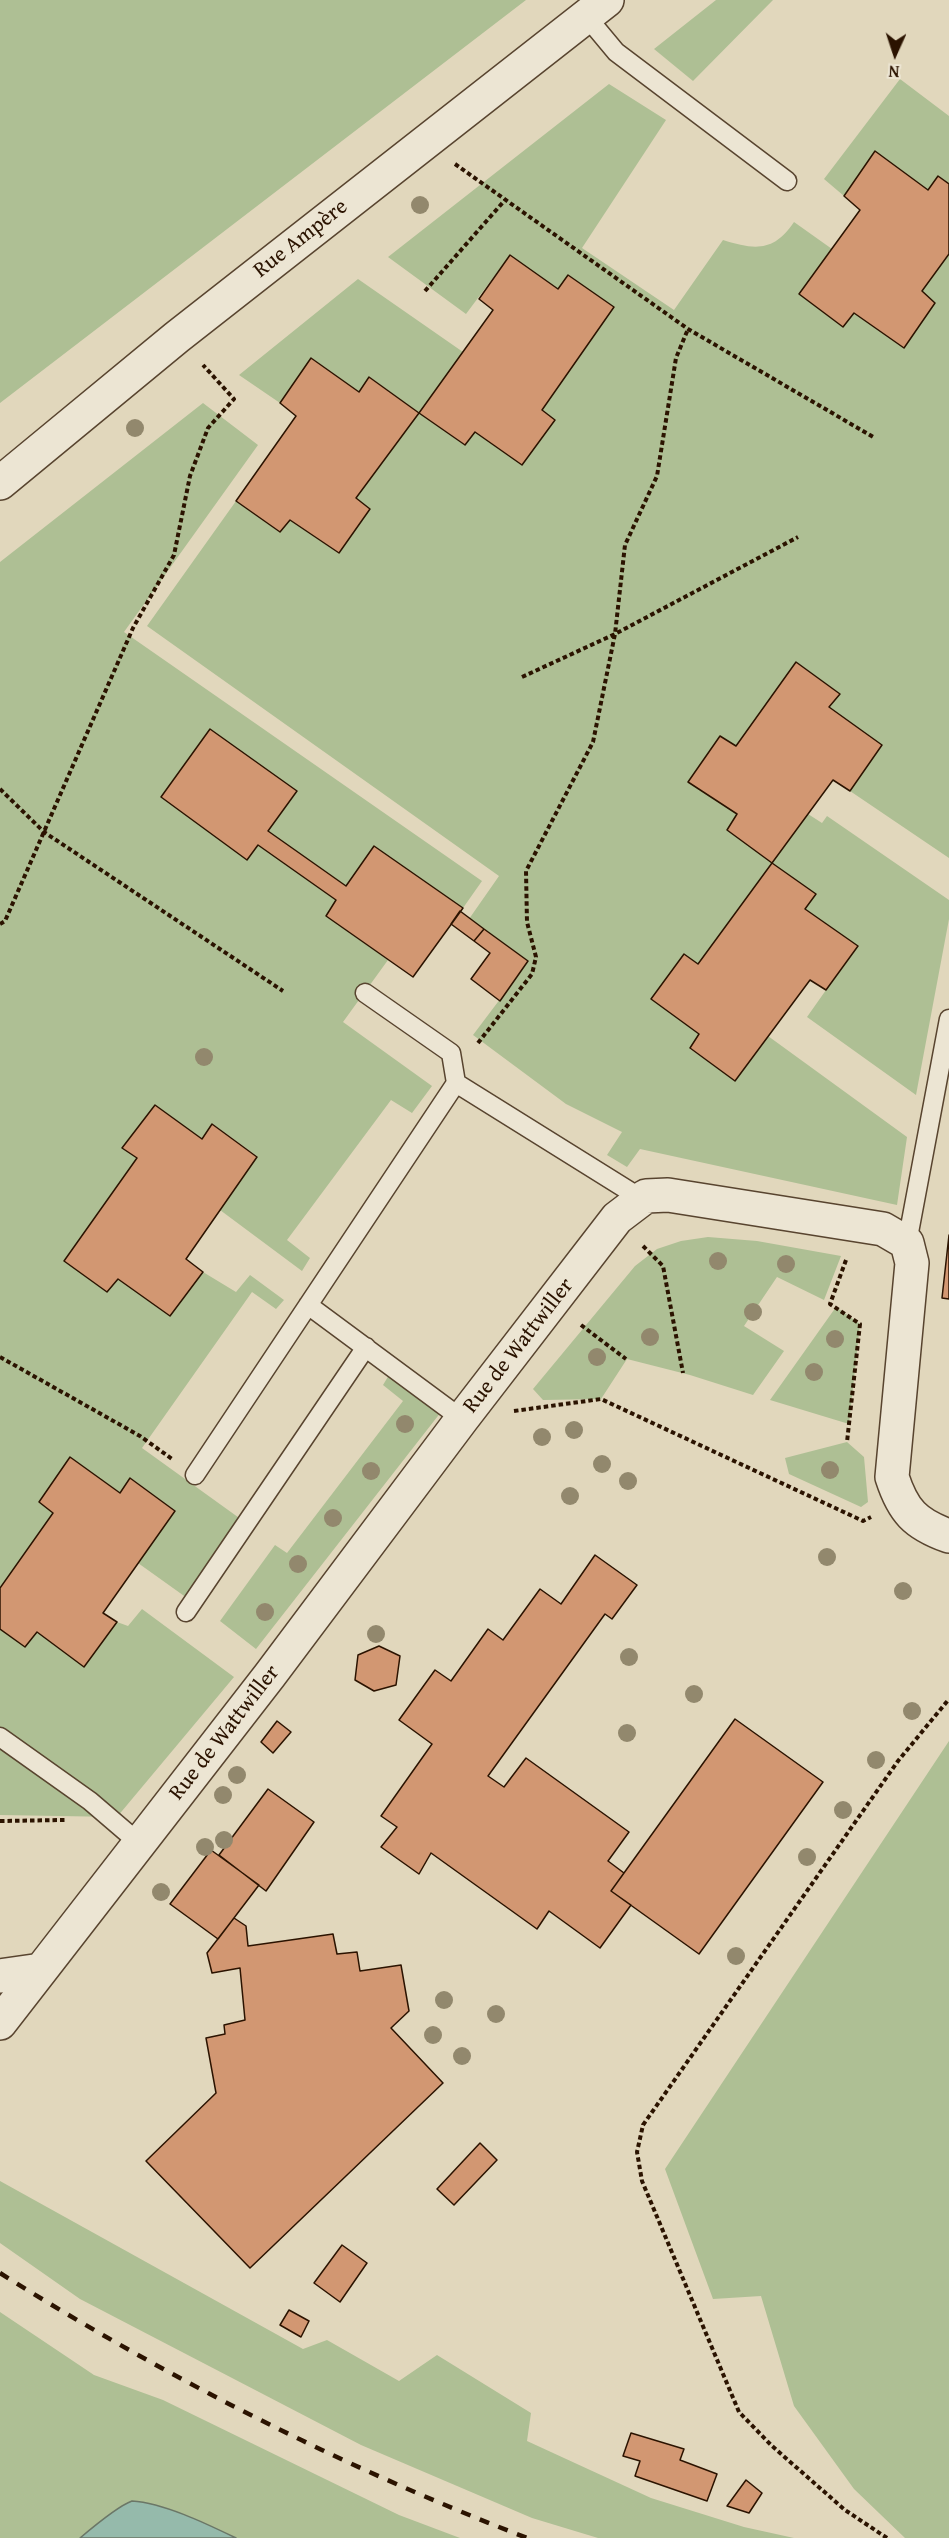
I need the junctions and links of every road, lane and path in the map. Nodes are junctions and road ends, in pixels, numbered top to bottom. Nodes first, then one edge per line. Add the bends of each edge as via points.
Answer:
1 (597, 8) edge
2 (425, 142) junction
3 (787, 181) dead end
4 (505, 200) junction
5 (425, 291) dead end
6 (688, 329) junction
7 (177, 337) junction
8 (876, 438) dead end
9 (0, 483) edge
10 (798, 537) dead end
11 (615, 634) junction
12 (522, 677) dead end
13 (0, 789) edge
14 (44, 832) junction
15 (0, 924) edge
16 (283, 991) dead end
17 (364, 993) dead end
18 (949, 1019) edge
19 (451, 1053) junction
20 (456, 1083) junction
21 (629, 1209) junction
22 (859, 1226) junction
23 (906, 1243) junction
24 (552, 1303) junction
25 (308, 1305) junction
26 (366, 1347) junction
27 (0, 1358) edge
28 (626, 1359) dead end
29 (684, 1373) dead end
30 (462, 1419) junction
31 (847, 1442) dead end
32 (195, 1475) joint
33 (900, 1501) junction
34 (949, 1536) edge
35 (186, 1612) dead end
36 (949, 1699) edge
37 (0, 1737) edge
38 (140, 1843) junction
39 (41, 1970) junction
40 (0, 1976) edge
41 (0, 2024) edge
42 (888, 2538) edge

1 - 2 street, Rue Ampère
1 - 3 lane via 616,52
2 - 4 path
2 - 7 street, Rue Ampère
4 - 5 path
4 - 6 path
6 - 8 path
6 - 11 path via 676,358 657,476 625,545
7 - 9 street, Rue Ampère
7 - 14 path via 234,399 208,428 190,476 174,555 133,628
10 - 11 path
11 - 12 path
11 - 19 path via 592,742 526,871 527,921 536,957 532,974 477,1044
13 - 14 path
14 - 15 path via 5,921
14 - 16 path
17 - 19 lane
18 - 23 lane
19 - 20 lane
20 - 21 lane
20 - 25 lane
21 - 22 street via 646,1196 668,1196
21 - 24 street, Rue de Wattwiller
21 - 29 path via 663,1266
22 - 23 street via 883,1229
22 - 31 path via 830,1304 860,1324
23 - 33 street via 912,1263 892,1477
24 - 28 path
24 - 30 street, Rue de Wattwiller
25 - 26 lane
25 - 32 lane
26 - 30 lane
26 - 35 lane
27 - 32 path via 140,1436
30 - 33 path via 601,1399 863,1521
30 - 38 street, Rue de Wattwiller
33 - 34 street via 917,1520
36 - 42 path via 898,1761 643,2125 636,2152 642,2181 739,2412 845,2510
37 - 38 lane
38 - 39 street, Rue de Wattwiller
39 - 40 street
39 - 41 street, Rue de Wattwiller

